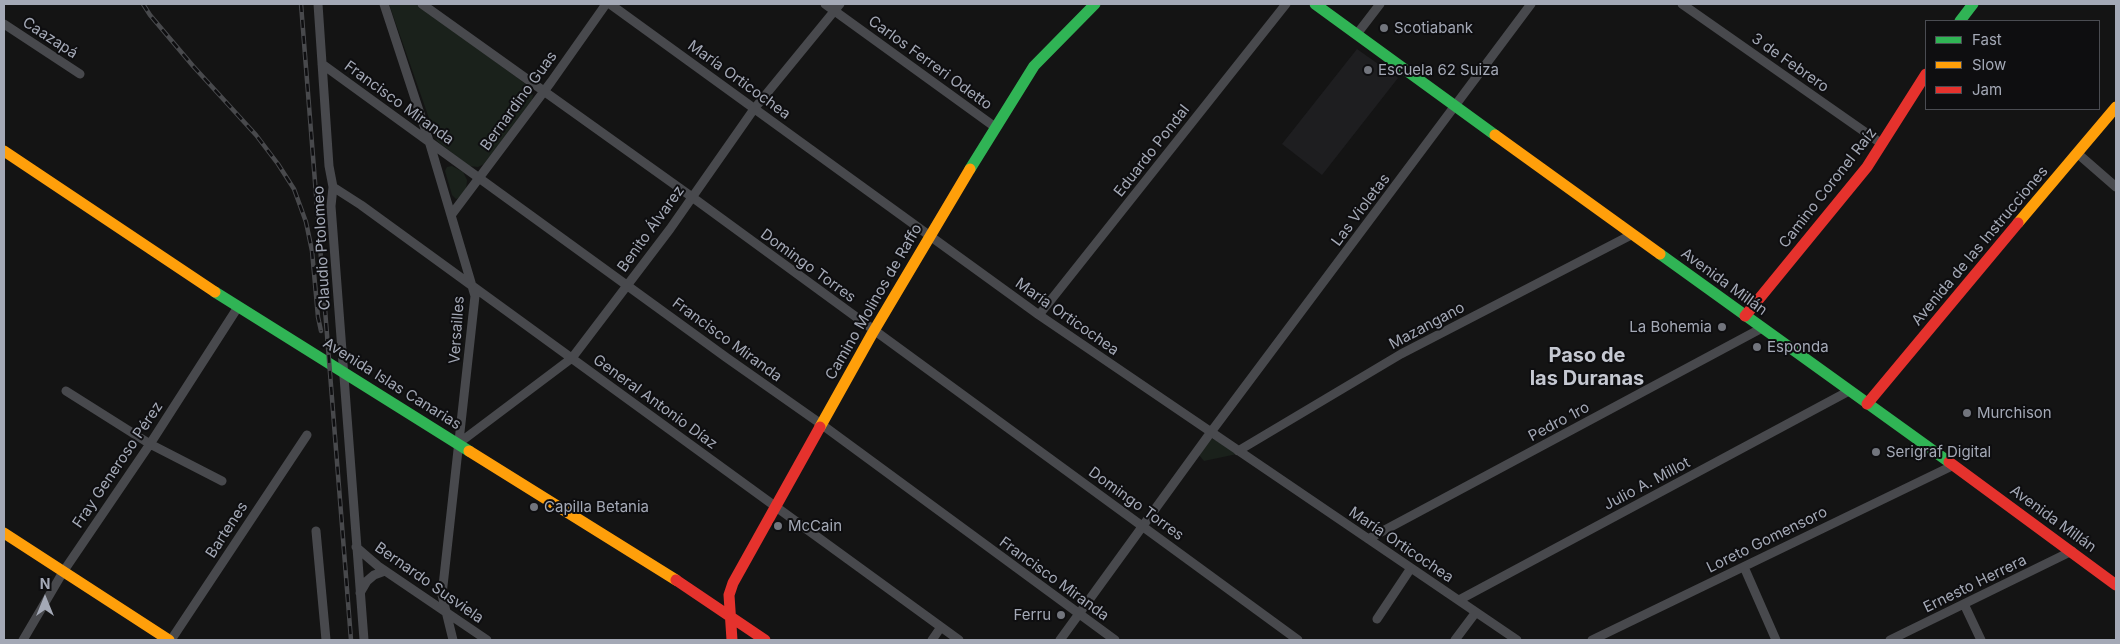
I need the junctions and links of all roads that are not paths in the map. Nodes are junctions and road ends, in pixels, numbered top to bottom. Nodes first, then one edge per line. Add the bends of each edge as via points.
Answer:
1 (318, 4) edge
2 (384, 4) edge
3 (422, 4) edge
4 (606, 4) edge
5 (610, 4) edge
6 (825, 4) edge
7 (1095, 4) edge
8 (1286, 4) edge
9 (1315, 4) edge
10 (1380, 4) edge
11 (1531, 4) edge
12 (1682, 4) edge
13 (1973, 4) edge
14 (837, 7) edge
15 (1961, 20) edge
16 (4, 24) edge
17 (1357, 34) junction
18 (322, 64) junction
19 (80, 74) dead end
20 (1925, 76) edge
21 (545, 91) junction
22 (1456, 106) junction
23 (2116, 107) edge
24 (754, 109) junction
25 (995, 127) junction
26 (429, 141) junction
27 (1882, 144) junction
28 (4, 151) edge
29 (2077, 153) junction
30 (479, 178) junction
31 (2116, 187) edge
32 (333, 188) junction
33 (692, 197) junction
34 (452, 214) junction
35 (1633, 234) junction
36 (930, 237) junction
37 (473, 286) junction
38 (626, 286) junction
39 (238, 307) junction
40 (1039, 315) junction
41 (1745, 316) junction
42 (1762, 328) junction
43 (874, 330) junction
44 (572, 358) junction
45 (344, 372) junction
46 (66, 391) dead end
47 (1849, 391) junction
48 (1868, 404) junction
49 (821, 424) junction
50 (1211, 432) junction
51 (307, 436) dead end
52 (459, 443) junction
53 (150, 444) junction
54 (1238, 451) junction
55 (1954, 465) junction
56 (222, 481) dead end
57 (775, 507) junction
58 (1143, 527) junction
59 (316, 531) dead end
60 (4, 533) edge
61 (1368, 540) junction
62 (356, 546) junction
63 (2072, 551) junction
64 (1744, 567) junction
65 (1411, 568) junction
66 (385, 571) junction
67 (63, 572) junction
68 (2116, 585) edge
69 (360, 594) junction
70 (1458, 600) junction
71 (1964, 604) junction
72 (446, 612) junction
73 (1476, 612) junction
74 (1079, 615) junction
75 (730, 616) junction
76 (1377, 619) dead end
77 (941, 627) junction
78 (23, 640) edge
79 (170, 640) edge
80 (326, 640) edge
81 (364, 640) edge
82 (453, 640) edge
83 (487, 640) edge
84 (732, 640) edge
85 (765, 640) edge
86 (932, 640) edge
87 (959, 640) edge
88 (1060, 640) edge
89 (1115, 640) edge
90 (1298, 640) edge
91 (1456, 640) edge
92 (1517, 640) edge
93 (1592, 640) edge
94 (1776, 640) edge
95 (1890, 640) edge
96 (1981, 640) edge

1 - 18 street, Claudio Ptolomeo
2 - 26 street, Versailles
3 - 21 street, Domingo Torres
4 - 21 street, Bernardino Guas
5 - 24 street, María Orticochea
6 - 14 street, Carlos Ferreri Odetto
7 - 25 street, Camino Molinos de Raffo via 1034,66
8 - 40 street, Eduardo Pondal
9 - 17 street, Avenida Millán
10 - 17 street
11 - 22 street, Las Violetas
12 - 27 street, 3 de Febrero
13 - 15 street
14 - 24 street, Benito Álvarez
14 - 25 street, Carlos Ferreri Odetto
16 - 19 street, Caazapá
17 - 22 street, Avenida Millán
18 - 26 street, Francisco Miranda
18 - 32 street, Claudio Ptolomeo
20 - 27 street, Camino Coronel Raíz
21 - 30 street, Bernardino Guas
21 - 33 street, Domingo Torres
22 - 35 street, Avenida Millán
22 - 50 street, Las Violetas
23 - 29 street, Avenida de las Instrucciones
24 - 33 street, Benito Álvarez
24 - 36 street, María Orticochea
25 - 36 street, Camino Molinos de Raffo
26 - 30 street, Francisco Miranda
26 - 34 street, Versailles
27 - 41 street, Camino Coronel Raíz via 1867,167
28 - 39 street, Avenida Islas Canarias
29 - 31 street
29 - 48 street, Avenida de las Instrucciones
30 - 34 street, Bernardino Guas
30 - 38 street, Francisco Miranda
32 - 37 street, General Antonio Díaz
32 - 45 street, Claudio Ptolomeo via 330,206
33 - 38 street, Benito Álvarez
33 - 43 street, Domingo Torres
34 - 37 street, Versailles
35 - 41 street, Avenida Millán
35 - 54 street, Mazangano via 1401,354
36 - 40 street, María Orticochea
36 - 43 street, Camino Molinos de Raffo
37 - 44 street, General Antonio Díaz
37 - 52 street, Versailles via 475,313
38 - 44 street, Benito Álvarez
38 - 49 street, Francisco Miranda
39 - 45 street, Avenida Islas Canarias
39 - 53 street, Fray Generoso Pérez
40 - 50 street, María Orticochea
41 - 42 street, Avenida Millán
42 - 47 street, Avenida Millán
42 - 61 street, Pedro 1ro
43 - 49 street, Camino Molinos de Raffo
43 - 58 street, Domingo Torres
44 - 52 street, Benito Álvarez
44 - 57 street, General Antonio Díaz
45 - 52 street, Avenida Islas Canarias
45 - 62 street, Claudio Ptolomeo
46 - 53 street
47 - 48 street, Avenida Millán
47 - 70 street, Julio A. Millot
48 - 55 street, Avenida Millán
49 - 57 street, Camino Molinos de Raffo
49 - 74 street, Francisco Miranda
50 - 54 street, María Orticochea
50 - 58 street
51 - 79 street, Bartenes
52 - 72 street, Versailles via 442,595
52 - 75 street, Avenida Islas Canarias
53 - 56 street
53 - 67 street, Fray Generoso Pérez
54 - 61 street, María Orticochea
55 - 63 street, Avenida Millán
55 - 64 street, Loreto Gomensoro
57 - 75 street, Camino Molinos de Raffo via 733,583 729,595
57 - 77 street, General Antonio Díaz
58 - 74 street
58 - 90 street, Domingo Torres
59 - 80 street
60 - 67 street
61 - 65 street, María Orticochea
62 - 66 street, Bernardo Susviela
62 - 69 street, Claudio Ptolomeo
63 - 68 street, Avenida Millán
63 - 71 street, Ernesto Herrera
64 - 93 street, Loreto Gomensoro
64 - 94 street
65 - 70 street, María Orticochea
65 - 76 street
66 - 69 street via 374,574
66 - 72 street, Bernardo Susviela
67 - 78 street, Fray Generoso Pérez
67 - 79 street
69 - 81 street, Claudio Ptolomeo
70 - 73 street, María Orticochea
71 - 95 street, Ernesto Herrera
71 - 96 street
72 - 82 street, Versailles
72 - 83 street, Bernardo Susviela
73 - 91 street
73 - 92 street, María Orticochea
74 - 88 street
74 - 89 street, Francisco Miranda
75 - 84 street, Camino Molinos de Raffo
75 - 85 street, Avenida Islas Canarias
77 - 86 street
77 - 87 street, General Antonio Díaz

